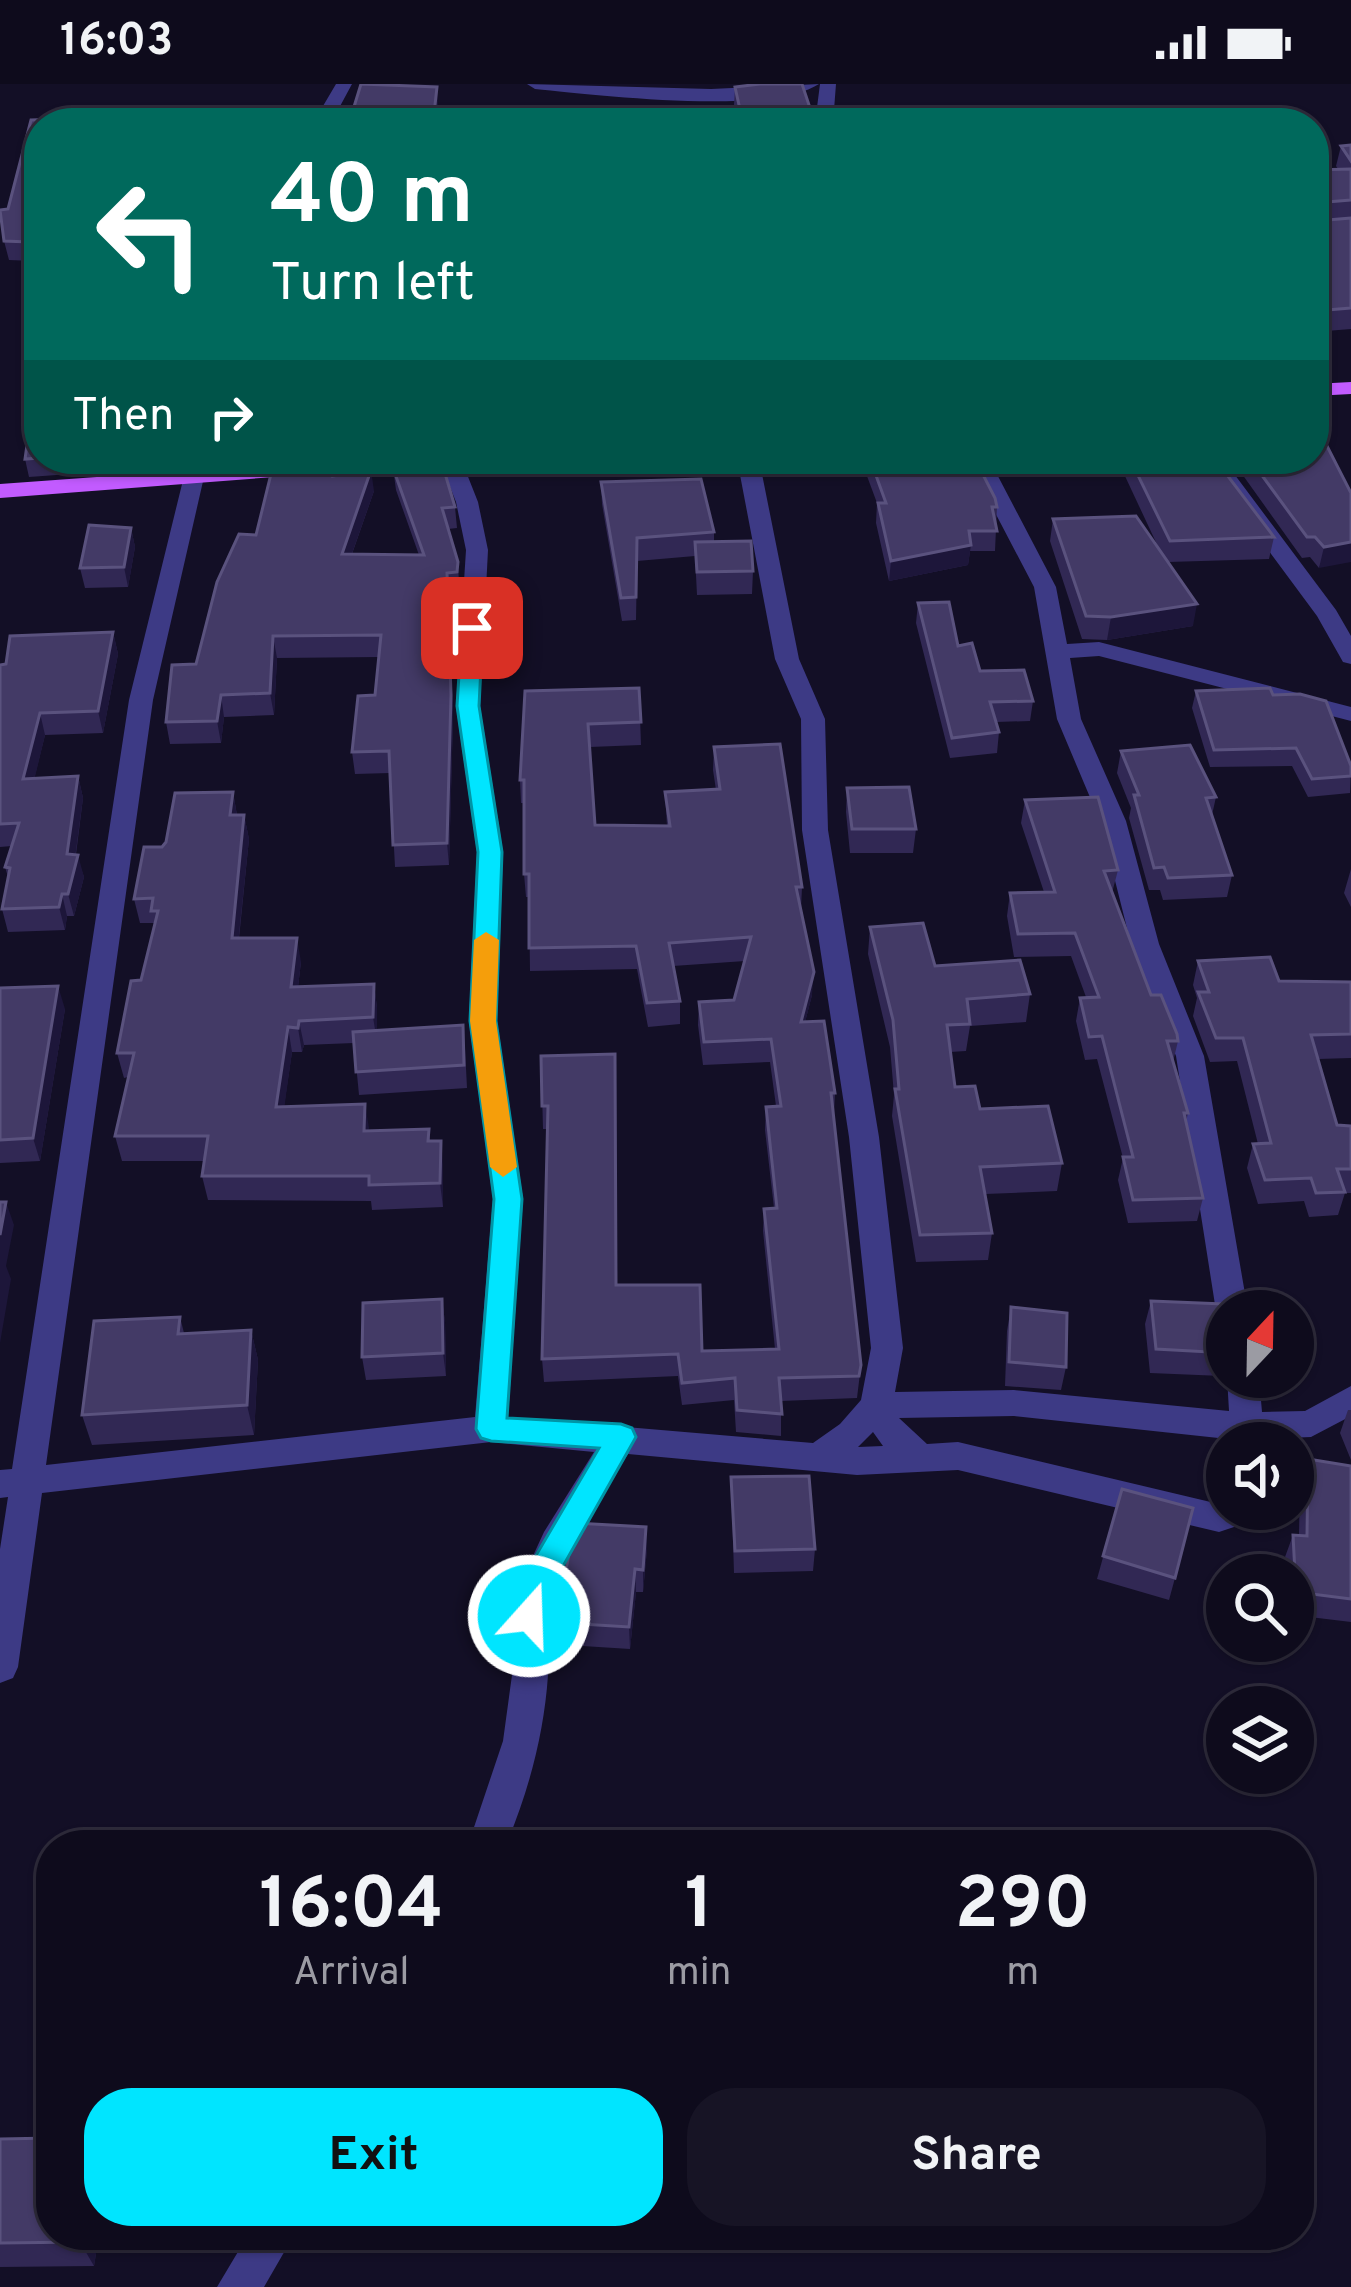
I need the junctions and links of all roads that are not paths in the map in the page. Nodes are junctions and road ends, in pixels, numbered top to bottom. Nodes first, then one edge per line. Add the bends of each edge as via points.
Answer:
1 (537, 84) edge
2 (811, 84) edge
3 (776, 87) edge
4 (220, 474) edge
5 (456, 474) edge
6 (751, 474) edge
7 (986, 474) edge
8 (1224, 474) edge
9 (194, 477) junction
10 (0, 490) edge
11 (1340, 616) edge
12 (1060, 652) junction
13 (1351, 656) edge
14 (1351, 714) edge
15 (1229, 1290) edge
16 (1351, 1399) edge
17 (876, 1406) junction
18 (1314, 1422) edge
19 (491, 1429) junction
20 (1206, 1429) edge
21 (621, 1437) junction
22 (917, 1455) junction
23 (820, 1456) junction
24 (13, 1484) edge
25 (1206, 1515) edge
26 (0, 1667) edge
27 (494, 1830) edge
28 (263, 2250) edge
29 (239, 2287) edge

1 - 3 street via 636,92
2 - 3 street
4 - 9 main road
5 - 19 street via 477,550 468,706 490,852 483,1021 508,1199
6 - 17 street via 788,659 813,719 827,927 880,1257 886,1348
7 - 12 street via 1045,587
8 - 11 street
9 - 10 main road
9 - 24 street via 141,700
11 - 13 street
12 - 14 street via 1099,650
12 - 15 street via 1069,719 1113,821 1145,944 1190,1056
16 - 18 street
17 - 20 street via 1014,1403
17 - 22 street via 890,1433
17 - 23 street
19 - 21 street
19 - 24 street
21 - 23 street
21 - 27 street via 539,1579 529,1616 525,1722 511,1793
22 - 23 street
22 - 25 street via 1000,1462
24 - 26 street
28 - 29 street

